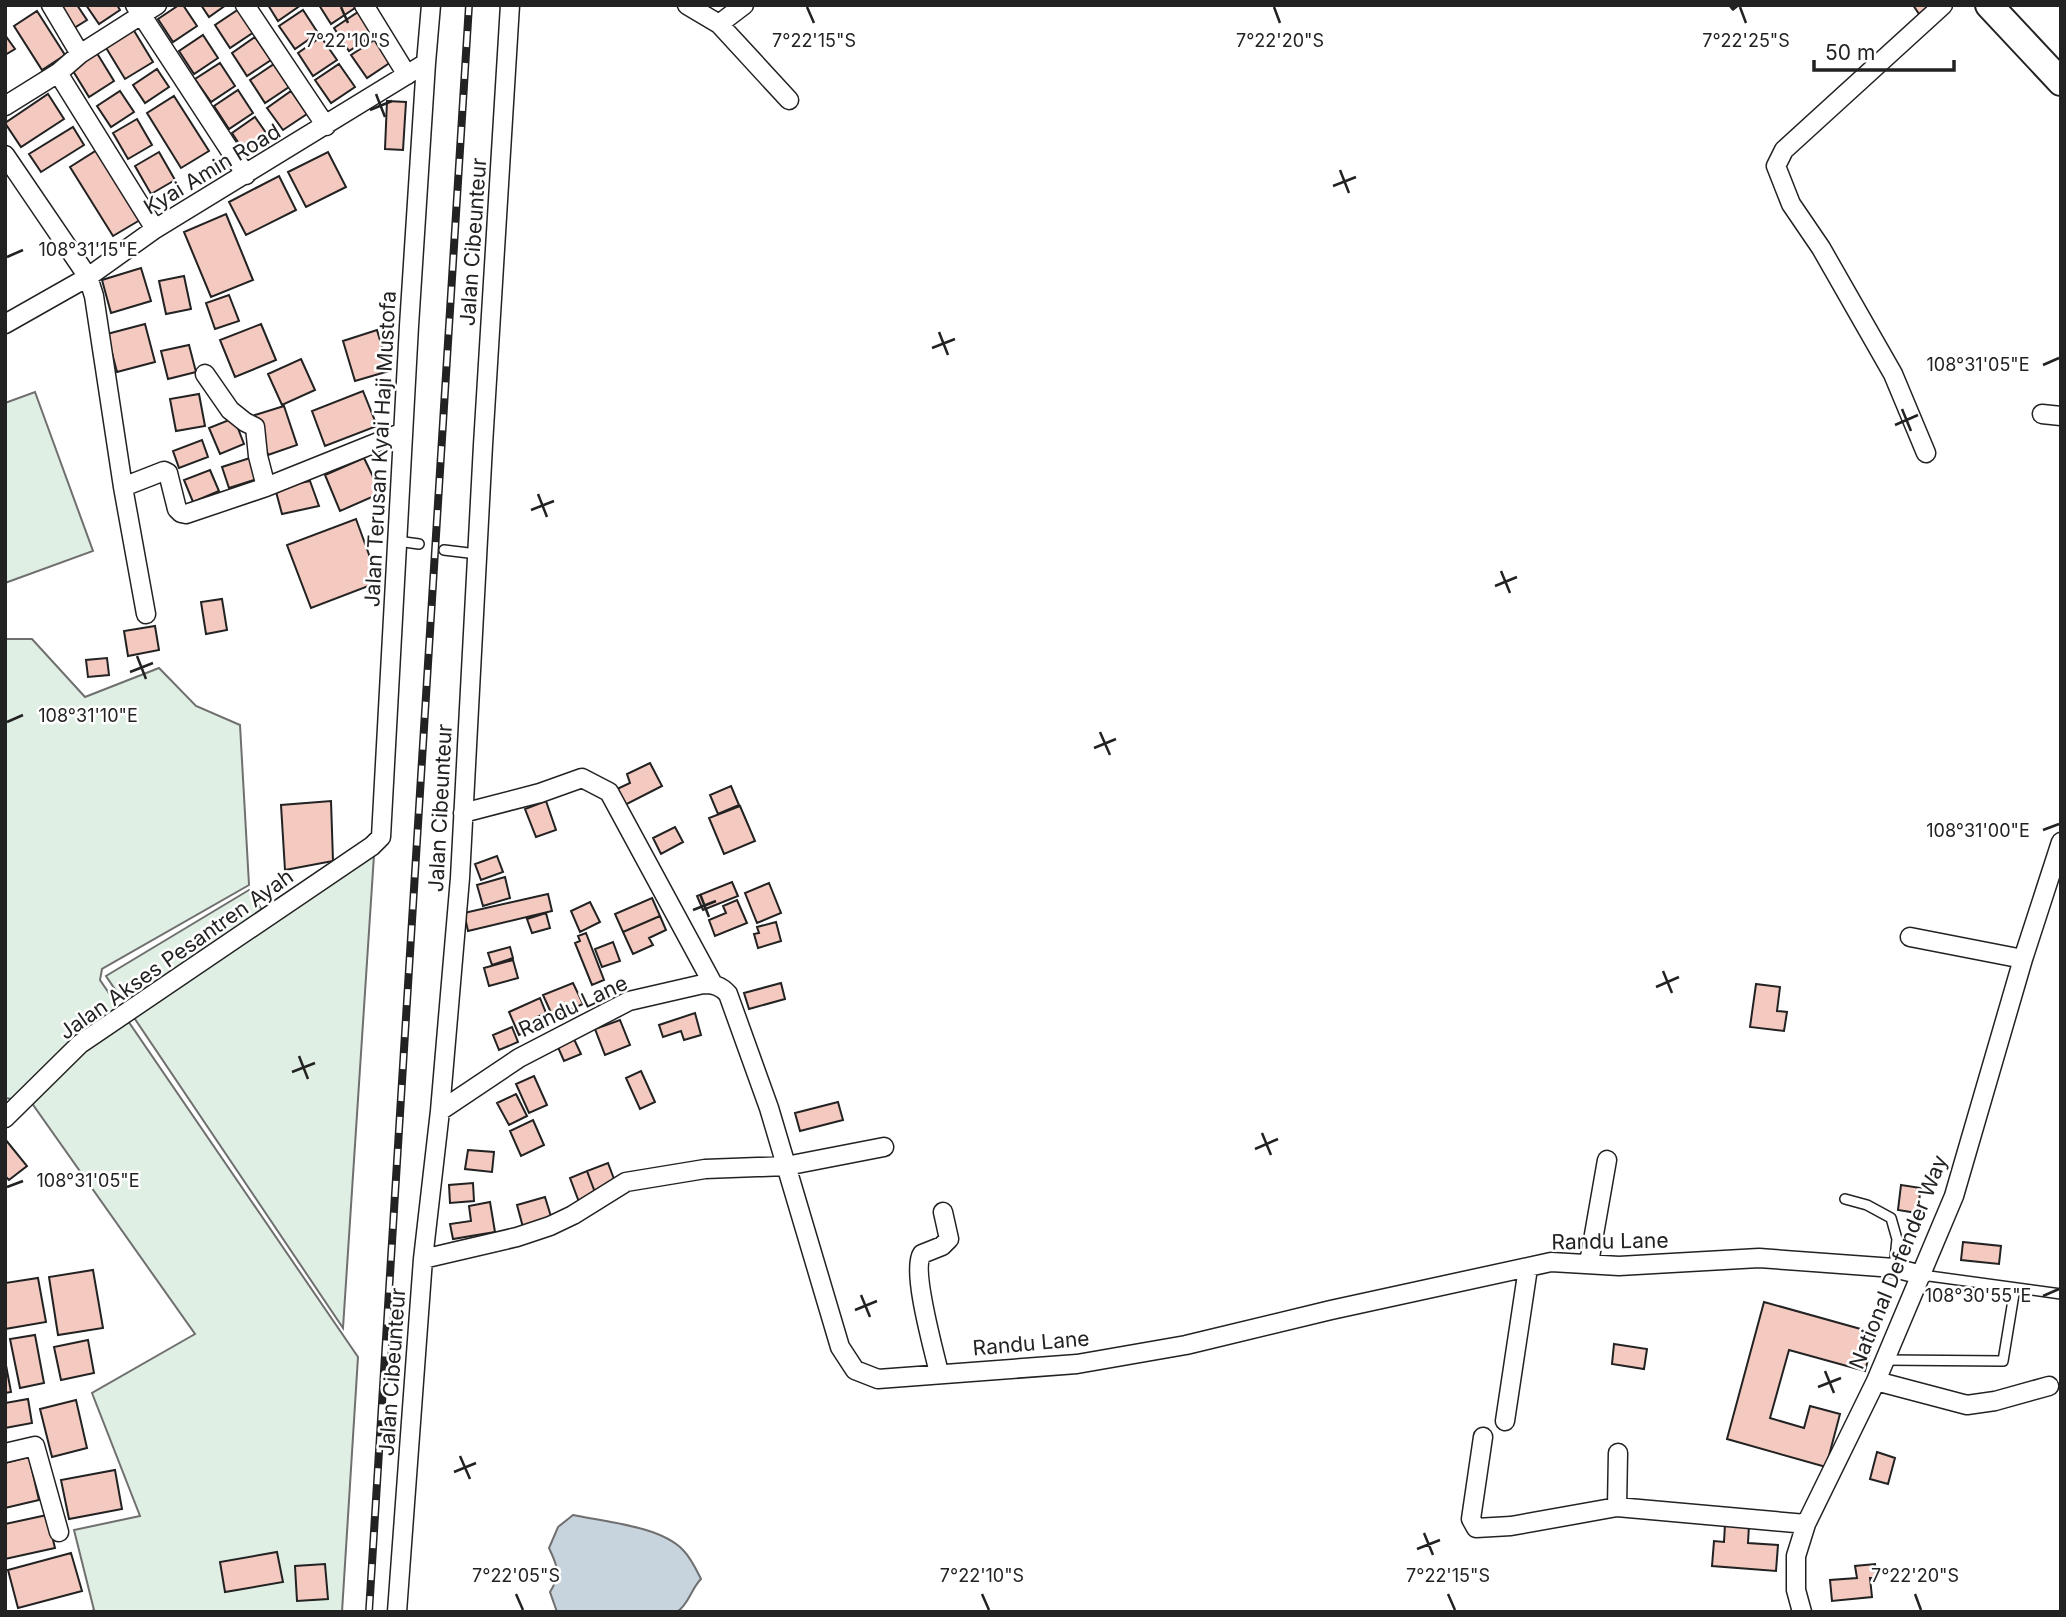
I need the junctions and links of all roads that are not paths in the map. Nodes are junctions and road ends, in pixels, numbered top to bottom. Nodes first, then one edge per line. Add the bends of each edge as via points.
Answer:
1 (51, 5) edge
2 (157, 5) edge
3 (245, 5) edge
4 (364, 5) edge
5 (431, 5) edge
6 (510, 5) edge
7 (687, 5) edge
8 (744, 5) edge
9 (1944, 5) edge
10 (1990, 5) edge
11 (138, 10) edge
12 (719, 24) junction
13 (80, 54) junction
14 (426, 63) junction
15 (58, 73) junction
16 (407, 75) junction
17 (2061, 82) edge
18 (789, 100) dead end
19 (5, 106) edge
20 (326, 126) junction
21 (5, 155) edge
22 (246, 175) junction
23 (155, 229) junction
24 (88, 277) junction
25 (5, 324) edge
26 (205, 374) dead end
27 (2042, 414) dead end
28 (2061, 416) edge
29 (403, 432) junction
30 (1926, 453) dead end
31 (123, 487) junction
32 (265, 487) junction
33 (397, 541) junction
34 (419, 544) dead end
35 (444, 550) dead end
36 (478, 554) junction
37 (146, 614) dead end
38 (463, 813) junction
39 (381, 837) joint
40 (2061, 842) edge
41 (1910, 937) dead end
42 (2023, 960) junction
43 (713, 984) junction
44 (440, 1111) junction
45 (5, 1118) edge
46 (884, 1147) dead end
47 (1606, 1160) dead end
48 (786, 1166) junction
49 (1845, 1199) dead end
50 (943, 1212) dead end
51 (423, 1259) junction
52 (1589, 1263) junction
53 (1528, 1268) junction
54 (1894, 1268) junction
55 (1922, 1275) junction
56 (2015, 1288) junction
57 (2061, 1294) edge
58 (1885, 1360) junction
59 (939, 1373) junction
60 (1875, 1381) junction
61 (2049, 1385) dead end
62 (1505, 1421) dead end
63 (1483, 1437) dead end
64 (5, 1453) edge
65 (1618, 1453) dead end
66 (1617, 1507) junction
67 (1806, 1524) junction
68 (60, 1532) dead end
69 (397, 1612) edge
70 (1802, 1612) edge

1 - 13 street
2 - 11 street
3 - 20 street
4 - 16 street
5 - 14 street, Jalan Terusan Kyai Haji Mustofa
6 - 36 street, Jalan Cibeunteur
7 - 12 street
8 - 12 street
9 - 30 street via 1784,150 1776,166 1791,204 1893,374
10 - 17 main road
11 - 13 street
11 - 22 street
12 - 18 street
13 - 15 street
14 - 16 street, Kyai Amin Road
14 - 29 street, Jalan Terusan Kyai Haji Mustofa
15 - 19 street
15 - 23 street
16 - 20 street, Kyai Amin Road
20 - 22 street, Kyai Amin Road
21 - 24 street
22 - 23 street, Kyai Amin Road
23 - 24 street, Kyai Amin Road
24 - 25 street, Kyai Amin Road
24 - 31 street
26 - 32 street via 230,410 255,426
27 - 28 street
29 - 32 street
29 - 33 street, Jalan Terusan Kyai Haji Mustofa
31 - 32 street via 164,471 177,509 186,514
31 - 37 street
33 - 34 lane
33 - 39 street, Jalan Terusan Kyai Haji Mustofa
35 - 36 lane
36 - 38 street, Jalan Cibeunteur
38 - 43 street via 582,778 609,792
38 - 44 street, Jalan Cibeunteur
39 - 45 street, Jalan Akses Pesantren Ayah via 80,1044
40 - 42 street, National Defender Way
41 - 42 street
42 - 55 street, National Defender Way via 1954,1196
43 - 44 street, Randu Lane via 629,1001 519,1058
43 - 48 street, Randu Lane via 729,994
44 - 51 street, Jalan Cibeunteur
46 - 48 street
47 - 52 street
48 - 51 street via 705,1169 626,1182 550,1226
48 - 59 street, Randu Lane via 847,1360 855,1370 878,1379
49 - 54 lane via 1891,1217 1897,1239
50 - 59 street via 949,1240 922,1254 918,1264
51 - 69 street, Jalan Cibeunteur
52 - 53 street, Randu Lane via 1551,1262
52 - 54 street, Randu Lane via 1759,1258
53 - 59 street, Randu Lane via 1172,1348 1077,1364
53 - 62 street
54 - 55 street, Randu Lane
55 - 56 lane
55 - 58 street, National Defender Way
56 - 57 lane
56 - 58 lane via 2003,1361
58 - 60 street, National Defender Way
60 - 61 street via 1967,1405
60 - 67 street, National Defender Way
63 - 66 street via 1471,1519 1476,1528
64 - 68 street via 35,1446
65 - 66 street
66 - 67 street
67 - 70 street, National Defender Way via 1796,1556 1796,1590

